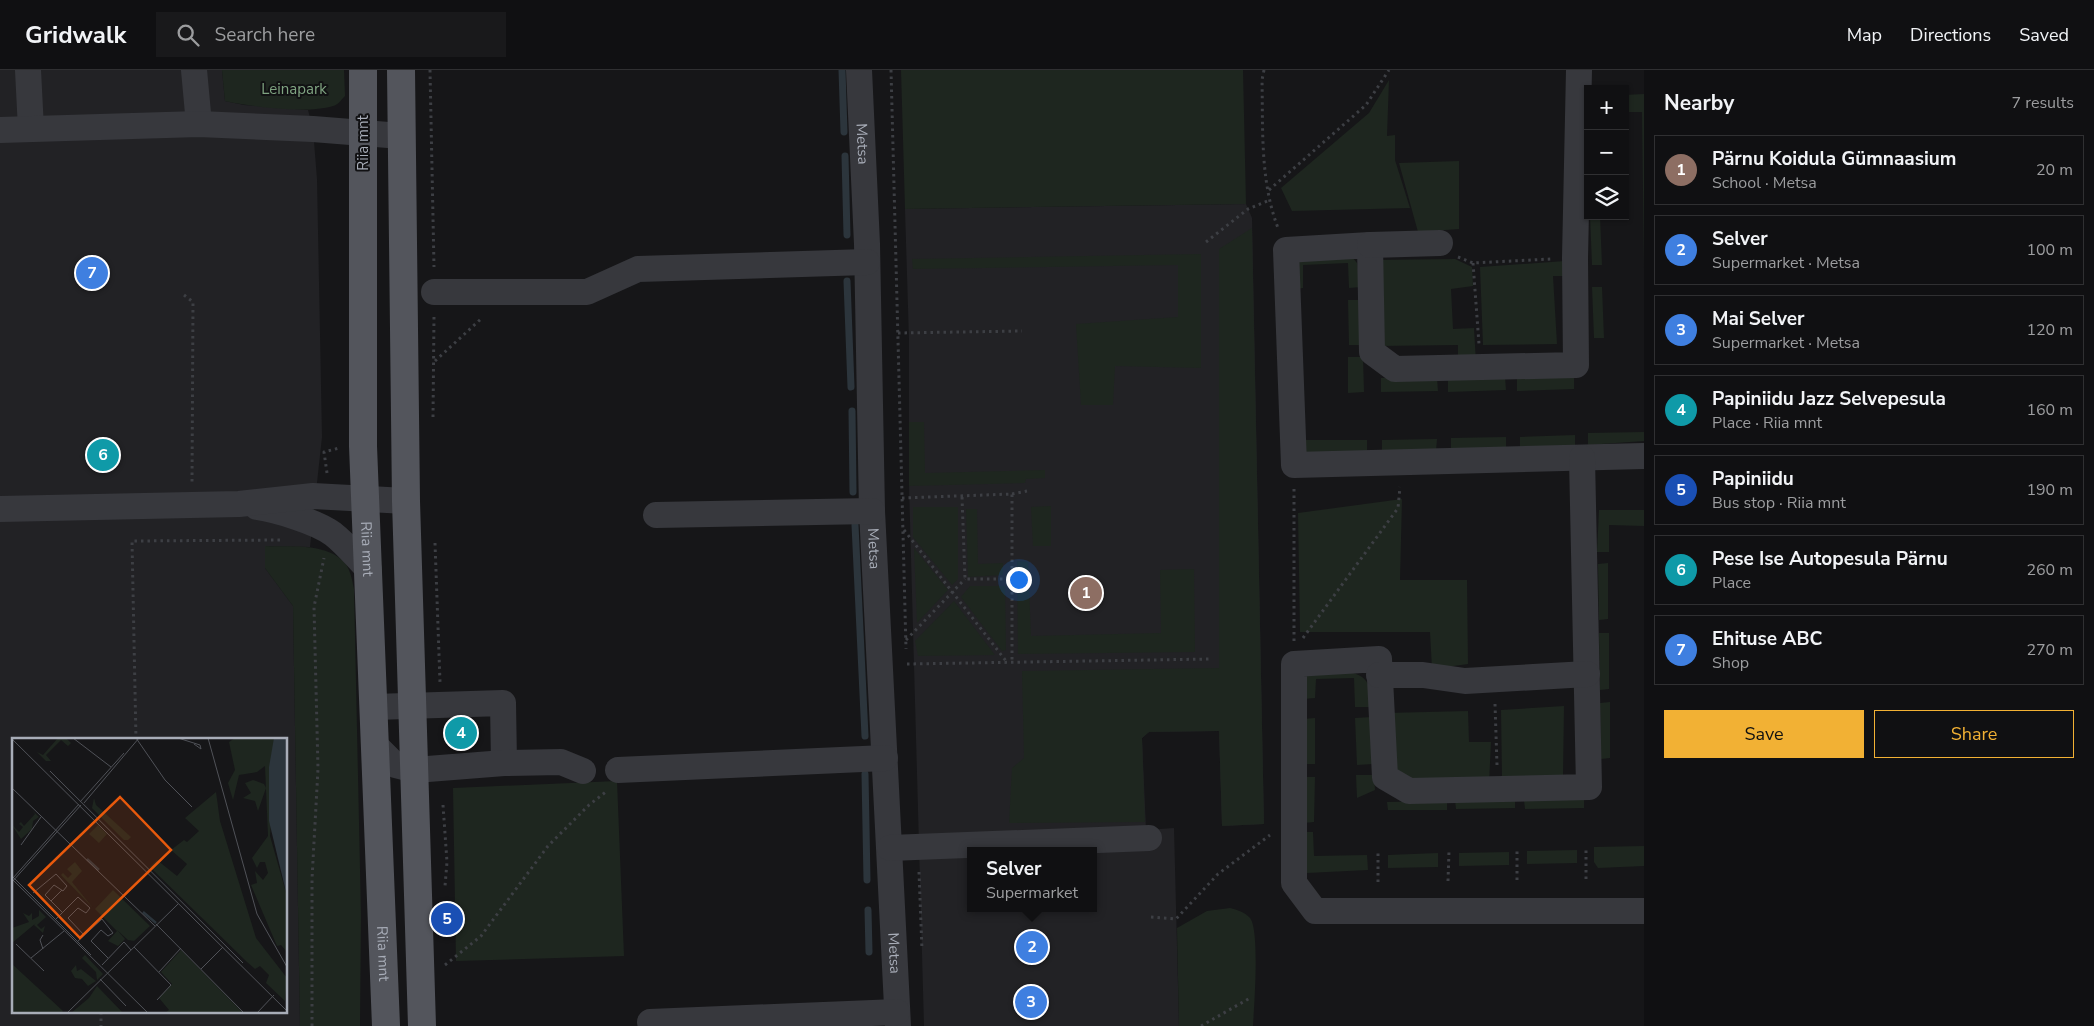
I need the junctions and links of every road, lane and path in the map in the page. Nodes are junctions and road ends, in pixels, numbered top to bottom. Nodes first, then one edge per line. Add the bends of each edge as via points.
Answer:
1 (28, 70) edge
2 (194, 70) edge
3 (363, 70) edge
4 (400, 70) edge
5 (430, 70) edge
6 (859, 70) edge
7 (892, 70) edge
8 (1264, 70) edge
9 (1389, 70) edge
10 (1579, 70) edge
11 (199, 124) junction
12 (31, 128) junction
13 (0, 130) edge
14 (363, 134) junction
15 (401, 136) junction
16 (1269, 190) junction
17 (1270, 200) junction
18 (1206, 242) dead end
19 (1370, 245) junction
20 (1448, 249) joint
21 (1286, 250) junction
22 (1575, 258) junction
23 (867, 262) junction
24 (1473, 264) junction
25 (434, 292) junction
26 (510, 292) junction
27 (184, 295) dead end
28 (1022, 331) dead end
29 (898, 333) junction
30 (435, 361) junction
31 (1480, 367) junction
32 (433, 426) dead end
33 (344, 446) dead end
34 (1644, 456) edge
35 (1582, 458) junction
36 (1403, 462) junction
37 (1294, 465) junction
38 (327, 476) dead end
39 (1027, 491) dead end
40 (1012, 494) junction
41 (962, 497) junction
42 (365, 498) junction
43 (902, 498) junction
44 (406, 501) junction
45 (192, 504) junction
46 (239, 504) junction
47 (0, 509) edge
48 (872, 511) junction
49 (656, 515) dead end
50 (903, 529) junction
51 (287, 539) dead end
52 (435, 541) dead end
53 (324, 556) dead end
54 (369, 570) junction
55 (965, 579) junction
56 (1012, 579) junction
57 (953, 592) junction
58 (906, 640) junction
59 (1294, 657) junction
60 (1211, 659) dead end
61 (1006, 661) junction
62 (1012, 662) junction
63 (907, 664) junction
64 (907, 673) dead end
65 (1379, 674) junction
66 (1587, 674) junction
67 (1494, 680) junction
68 (441, 704) junction
69 (412, 706) junction
70 (374, 707) junction
71 (136, 738) edge
72 (375, 745) junction
73 (885, 758) junction
74 (504, 763) junction
75 (441, 768) junction
76 (627, 769) joint
77 (414, 770) junction
78 (583, 771) dead end
79 (1498, 789) junction
80 (1294, 821) junction
81 (1149, 838) dead end
82 (902, 847) junction
83 (1586, 847) dead end
84 (1517, 849) dead end
85 (1449, 851) dead end
86 (1378, 852) dead end
87 (1586, 879) dead end
88 (1517, 880) dead end
89 (1448, 881) dead end
90 (1378, 882) dead end
91 (445, 888) dead end
92 (1644, 911) edge
93 (1151, 917) dead end
94 (444, 957) dead end
95 (922, 958) dead end
96 (445, 965) junction
97 (445, 974) dead end
98 (1250, 998) dead end
99 (898, 1019) edge
100 (650, 1022) dead end
101 (312, 1026) edge
102 (386, 1026) edge
103 (422, 1026) edge
104 (1201, 1026) edge

1 - 12 street
2 - 11 street
3 - 14 main road, Riia mnt
4 - 15 main road
5 - 25 path
6 - 23 street, Metsa
7 - 29 path
8 - 16 path via 1263,154
9 - 16 path via 1366,105
10 - 22 street
11 - 12 street
11 - 14 street
12 - 13 street
14 - 15 street
14 - 42 main road, Riia mnt
15 - 44 main road
16 - 17 path
17 - 18 path via 1248,208
17 - 21 path
19 - 20 street
19 - 21 street
19 - 31 street via 1372,352 1394,369
20 - 24 path
21 - 37 street
22 - 24 path
22 - 31 street via 1576,365
23 - 26 street via 638,269 587,292
23 - 48 street, Metsa
24 - 31 path
25 - 26 street
25 - 30 path
26 - 30 path
27 - 45 path via 193,302
28 - 29 path
29 - 43 path
30 - 32 path
33 - 38 path via 324,452
34 - 35 street
35 - 36 street
35 - 66 street
36 - 37 street
36 - 59 path via 1398,508
37 - 59 path
39 - 40 path
40 - 41 path
40 - 56 path
41 - 43 path
41 - 55 path
42 - 44 street
42 - 46 street via 313,496
42 - 54 main road, Riia mnt
43 - 50 path
44 - 69 main road
45 - 46 street
45 - 47 street
46 - 54 street via 272,509 331,533
48 - 49 street
48 - 73 street, Metsa
50 - 57 path
50 - 58 path
51 - 71 path via 132,541
52 - 68 path
53 - 101 path via 314,607 318,769 312,879
54 - 70 main road, Riia mnt
55 - 56 path
55 - 57 path
56 - 62 path
57 - 58 path
57 - 61 path
58 - 63 path
59 - 65 street via 1379,659
59 - 80 street
60 - 62 path
61 - 62 path
61 - 63 path
63 - 64 path
65 - 67 street via 1423,675 1465,681
65 - 79 street via 1385,777 1409,791
66 - 67 street
66 - 79 street via 1589,786
67 - 79 path
68 - 69 street
68 - 74 street via 503,703
69 - 70 street
69 - 77 main road
70 - 72 main road, Riia mnt
72 - 77 street via 395,765
72 - 102 main road, Riia mnt
73 - 76 street
73 - 82 street, Metsa
74 - 75 street
74 - 78 street via 561,762
75 - 77 street
75 - 91 path via 447,862
76 - 96 path via 548,846 481,936
77 - 103 main road
80 - 92 street via 1294,883 1315,911
80 - 93 path via 1261,840 1218,874 1176,919
81 - 82 street
82 - 95 path via 918,861
82 - 99 street, Metsa
83 - 87 path
84 - 88 path
85 - 89 path
86 - 90 path
94 - 96 path
96 - 97 path
98 - 104 path
99 - 100 street

